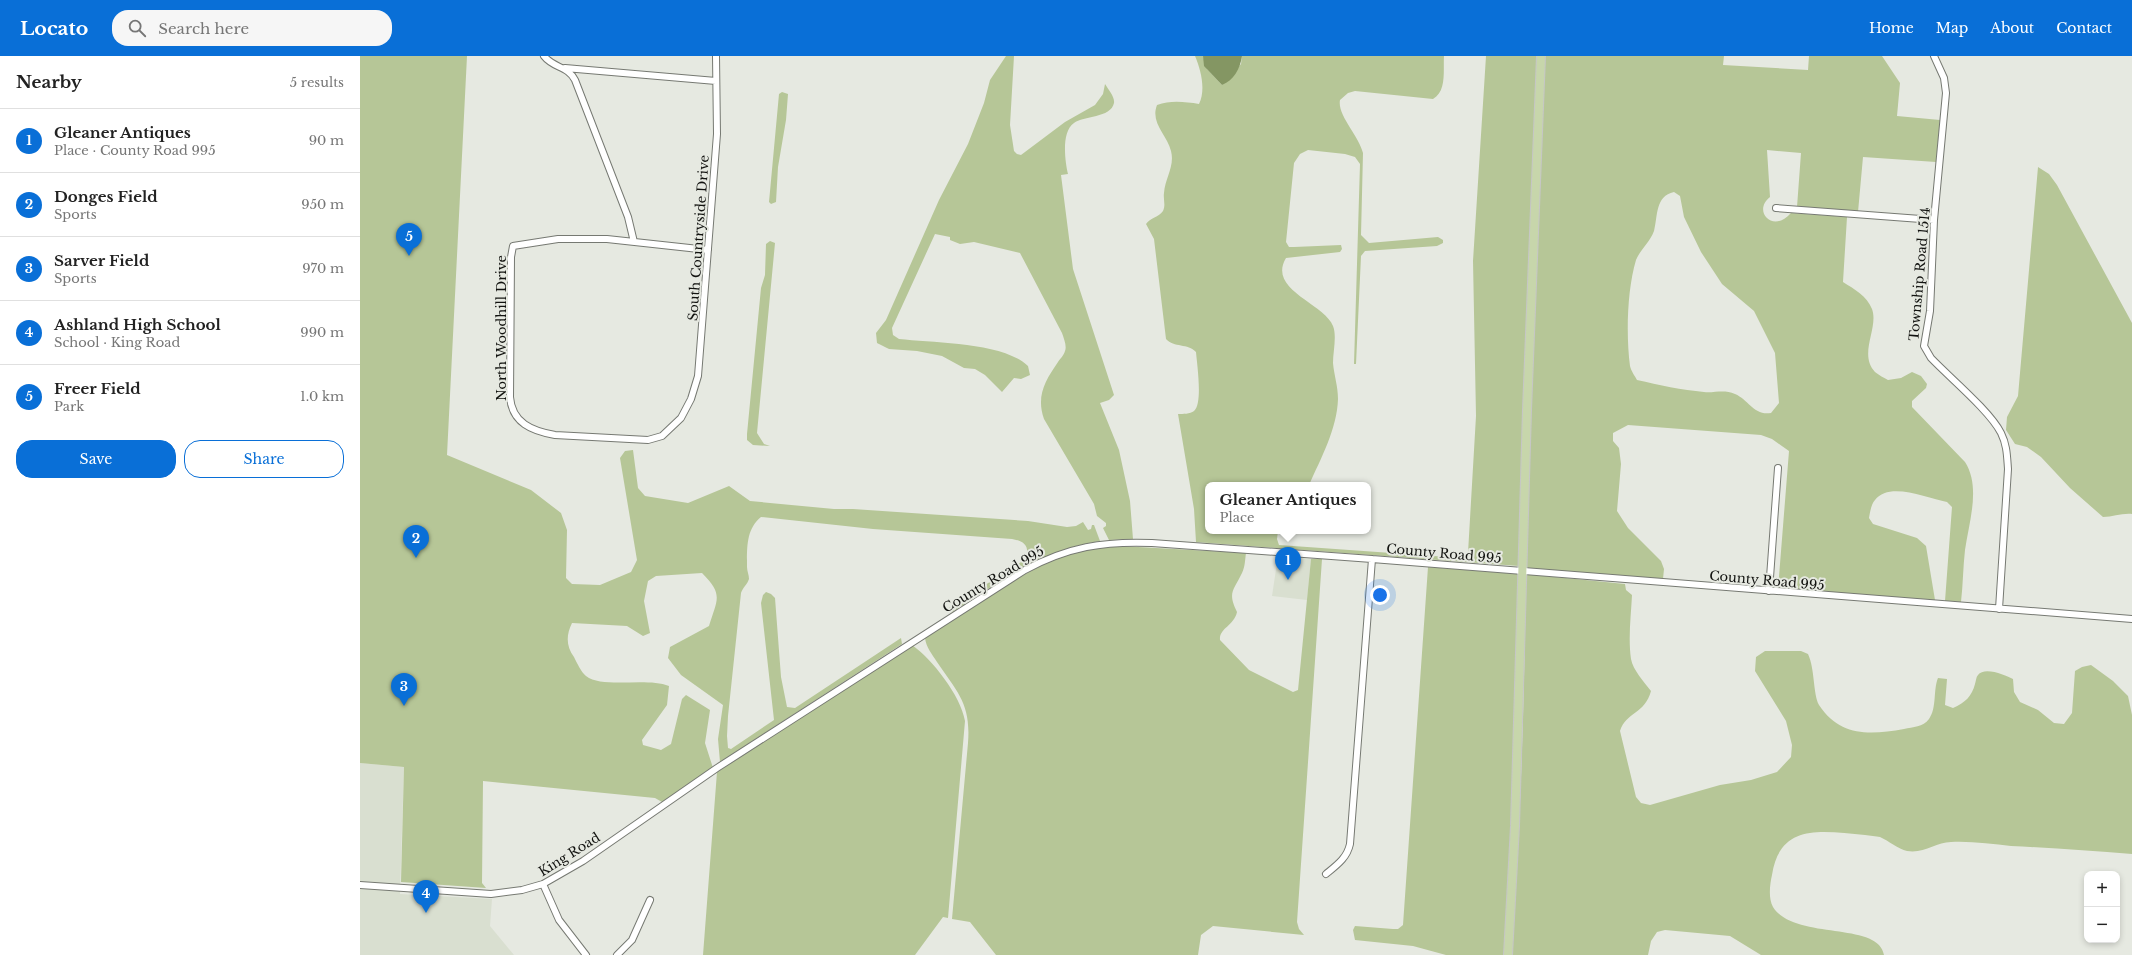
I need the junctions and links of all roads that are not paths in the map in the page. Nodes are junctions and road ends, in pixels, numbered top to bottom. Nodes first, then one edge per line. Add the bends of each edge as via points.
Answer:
1 (544, 56) edge
2 (716, 56) edge
3 (1541, 56) edge
4 (1934, 56) edge
5 (565, 68) junction
6 (716, 81) junction
7 (1776, 208) dead end
8 (1934, 220) junction
9 (634, 242) junction
10 (708, 250) junction
11 (515, 414) joint
12 (1778, 468) dead end
13 (1372, 559) junction
14 (1522, 571) junction
15 (1769, 591) junction
16 (1999, 609) junction
17 (2132, 619) edge
18 (719, 767) joint
19 (1326, 874) dead end
20 (543, 884) junction
21 (360, 885) edge
22 (650, 900) dead end
23 (586, 955) edge
24 (617, 955) edge
25 (1508, 955) edge

1 - 5 street via 556,66
2 - 6 street, South Countryside Drive
3 - 14 main road
4 - 8 street, Township Road 1514 via 1944,78 1946,93
5 - 6 street
5 - 9 street via 575,80 628,217
6 - 10 street, South Countryside Drive via 717,134
7 - 8 street
8 - 16 street, Township Road 1514 via 1930,311 1924,346 1931,358 1991,419 2000,432 2007,450
9 - 10 street
9 - 11 street, North Woodhill Drive via 570,239 515,244 511,250 509,377 510,402
10 - 11 street, South Countryside Drive via 698,376 691,399 681,418 662,436 643,440 541,432 523,424
12 - 15 street
13 - 14 street, County Road 995
13 - 18 street, County Road 995 via 1139,543 1105,544 1057,554 1025,570
13 - 19 street via 1350,844 1343,859
14 - 15 street, County Road 995
14 - 25 main road via 1515,826
15 - 16 street, County Road 995
16 - 17 street, County Road 995
18 - 20 street, King Road via 583,860
20 - 21 street, King Road via 491,894
20 - 23 street via 559,920
22 - 24 street via 632,940

